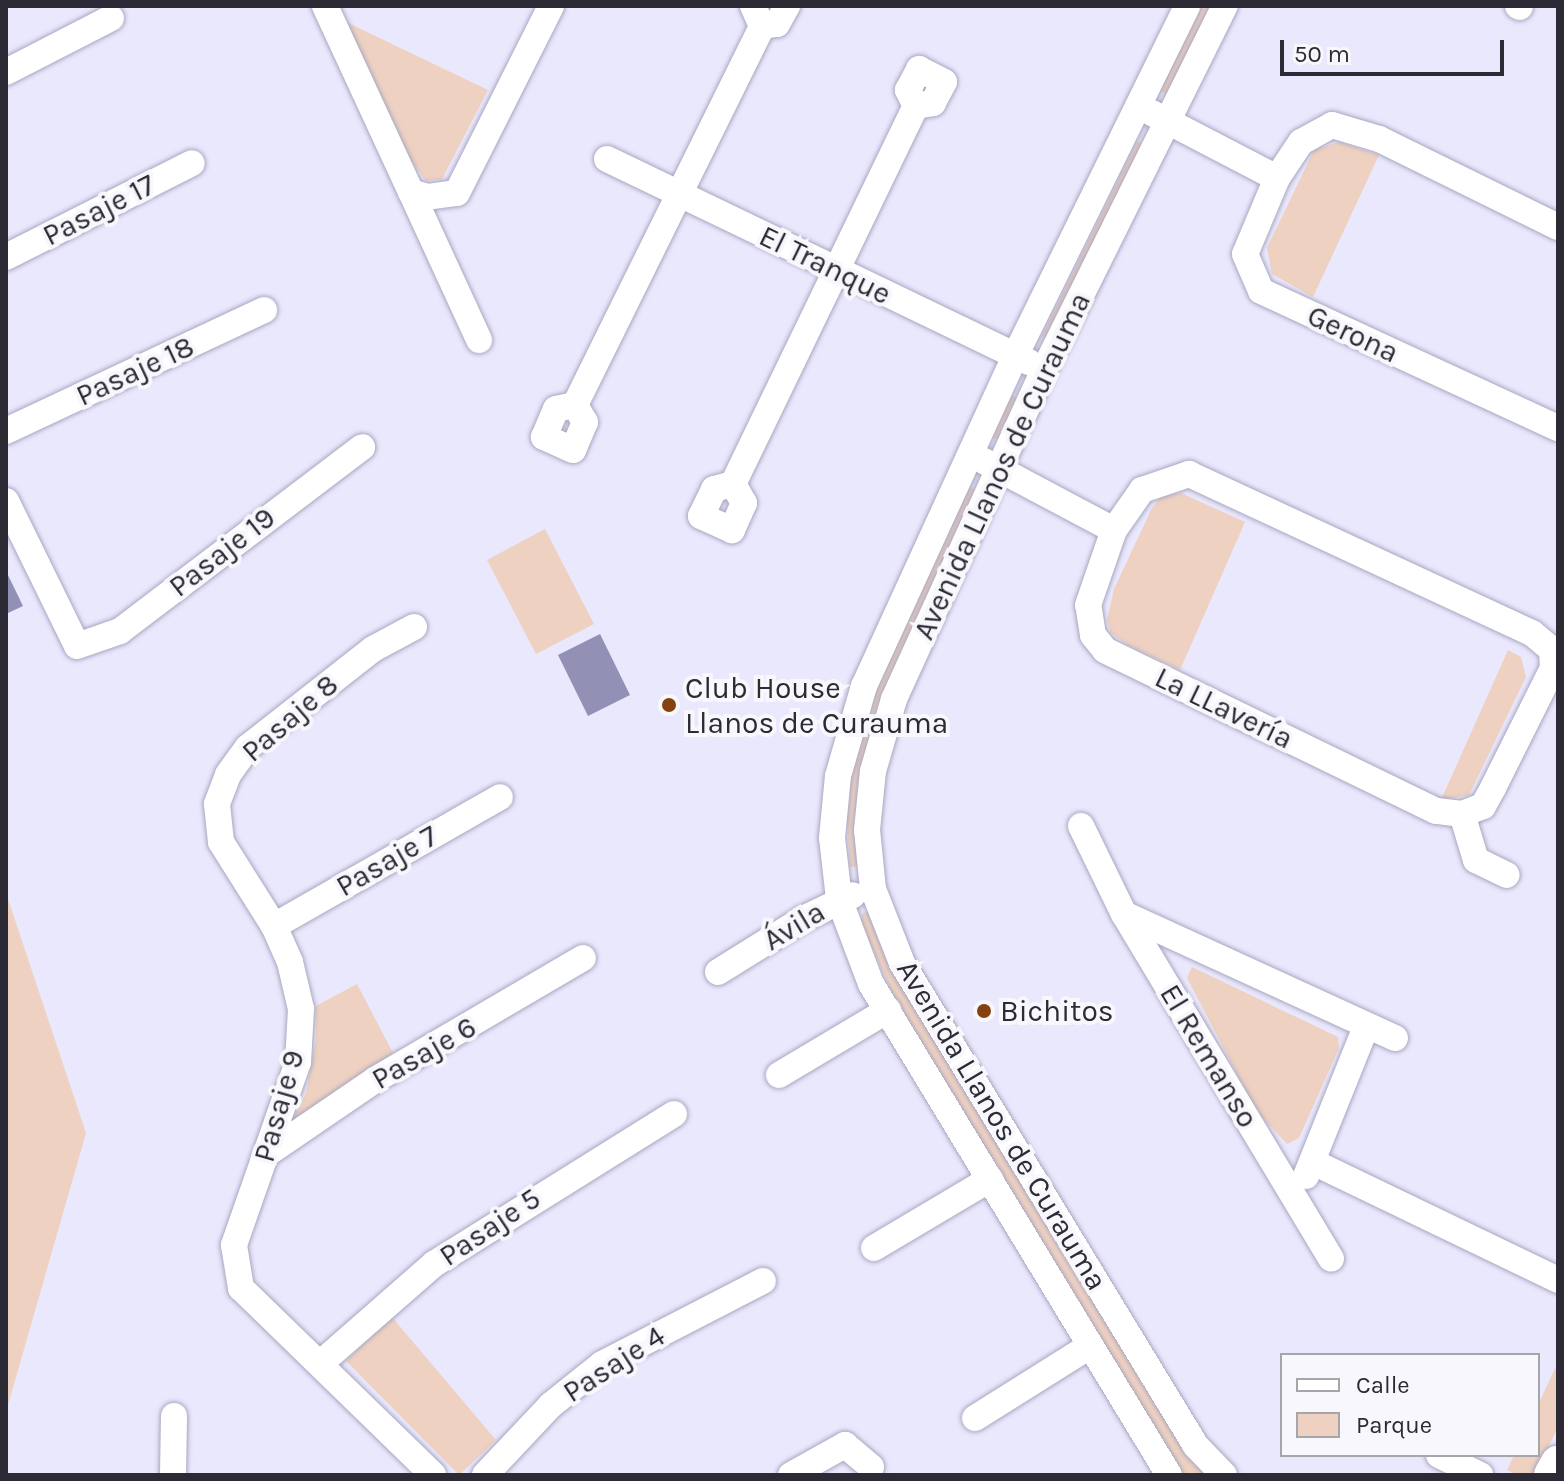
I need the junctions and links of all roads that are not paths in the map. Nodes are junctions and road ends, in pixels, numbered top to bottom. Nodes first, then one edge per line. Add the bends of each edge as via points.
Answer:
1 (325, 6) edge
2 (551, 6) edge
3 (787, 6) edge
4 (1187, 6) edge
5 (1225, 6) edge
6 (757, 16) edge
7 (111, 18) dead end
8 (6, 72) edge
9 (916, 106) dead end
10 (1139, 106) junction
11 (1168, 121) junction
12 (607, 159) dead end
13 (192, 163) dead end
14 (1277, 178) junction
15 (411, 192) junction
16 (681, 195) junction
17 (1558, 227) edge
18 (6, 257) edge
19 (837, 270) junction
20 (264, 310) dead end
21 (479, 340) dead end
22 (1015, 356) junction
23 (1044, 370) junction
24 (575, 405) dead end
25 (1558, 428) edge
26 (6, 431) edge
27 (362, 447) dead end
28 (970, 454) junction
29 (998, 469) junction
30 (733, 484) dead end
31 (6, 501) edge
32 (1114, 530) junction
33 (414, 627) dead end
34 (1555, 654) edge
35 (500, 797) dead end
36 (1462, 814) junction
37 (1081, 826) dead end
38 (221, 842) joint
39 (1507, 875) dead end
40 (873, 889) junction
41 (839, 899) junction
42 (1124, 914) junction
43 (274, 926) junction
44 (583, 958) dead end
45 (718, 972) dead end
46 (888, 1010) junction
47 (1366, 1027) junction
48 (1395, 1038) dead end
49 (779, 1075) dead end
50 (674, 1114) dead end
51 (268, 1153) junction
52 (1313, 1162) junction
53 (990, 1179) junction
54 (1295, 1198) junction
55 (874, 1248) dead end
56 (1331, 1259) dead end
57 (1558, 1280) edge
58 (763, 1281) dead end
59 (1090, 1346) junction
60 (322, 1362) junction
61 (174, 1416) dead end
62 (975, 1418) dead end
63 (1443, 1457) edge
64 (1558, 1464) edge
65 (871, 1467) dead end
66 (177, 1473) edge
67 (433, 1475) edge
68 (485, 1475) edge
69 (791, 1475) edge
70 (1169, 1475) edge
71 (1224, 1475) edge
72 (1480, 1475) edge
73 (1552, 1475) edge

1 - 15 street
2 - 15 street via 457,193 427,197
3 - 6 street via 777,24
4 - 10 street, Avenida Llanos de Curauma
5 - 11 street, Avenida Llanos de Curauma
6 - 16 street
7 - 8 street
9 - 19 street
10 - 11 street
10 - 22 street, Avenida Llanos de Curauma
11 - 14 street
11 - 23 street, Avenida Llanos de Curauma
12 - 16 street, El Tranque
13 - 18 street, Pasaje 17
14 - 17 street, Gerona via 1301,142 1332,125 1379,139
14 - 25 street, Gerona via 1245,254 1261,291
15 - 21 street
16 - 19 street, El Tranque
16 - 24 street
19 - 22 street, El Tranque
19 - 30 street
20 - 26 street, Pasaje 18
22 - 23 street, El Tranque
22 - 28 street, Avenida Llanos de Curauma
23 - 29 street, Avenida Llanos de Curauma
27 - 31 street, Pasaje 19 via 120,631 77,646
28 - 29 street
28 - 41 street, Avenida Llanos de Curauma via 864,686 845,746 833,806
29 - 32 street
29 - 40 street, Avenida Llanos de Curauma via 894,699 881,742 868,800
32 - 34 street, La LLavería via 1142,490 1189,474 1532,633
32 - 36 street, La LLavería via 1088,605 1093,635 1105,650 1436,811
33 - 38 street, Pasaje 8 via 373,649 248,747 228,775 217,804
34 - 36 street, La LLavería via 1553,668 1483,806
35 - 43 street, Pasaje 7
36 - 39 street via 1476,860
37 - 42 street, El Remanso
38 - 43 street, Pasaje 9
40 - 41 street, Ávila
40 - 71 street, Avenida Llanos de Curauma via 902,963 1196,1446
41 - 45 street, Ávila
41 - 46 street, Avenida Llanos de Curauma via 858,957
42 - 47 street, El Remanso
42 - 54 street, El Remanso
43 - 51 street, Pasaje 9 via 290,962 301,1009 298,1062
44 - 51 street, Pasaje 6 via 375,1080
46 - 49 street
46 - 53 street, Avenida Llanos de Curauma
47 - 48 street, El Remanso
47 - 52 street
50 - 60 street, Pasaje 5 via 434,1264
51 - 60 street, Pasaje 9 via 234,1245 241,1288
52 - 54 street
52 - 57 street
53 - 55 street
53 - 59 street, Avenida Llanos de Curauma
54 - 56 street, El Remanso
58 - 68 street, Pasaje 4 via 602,1364 551,1405
59 - 62 street
59 - 70 street, Avenida Llanos de Curauma
60 - 67 street
61 - 66 street
63 - 72 street
64 - 73 street
65 - 69 street via 845,1445

